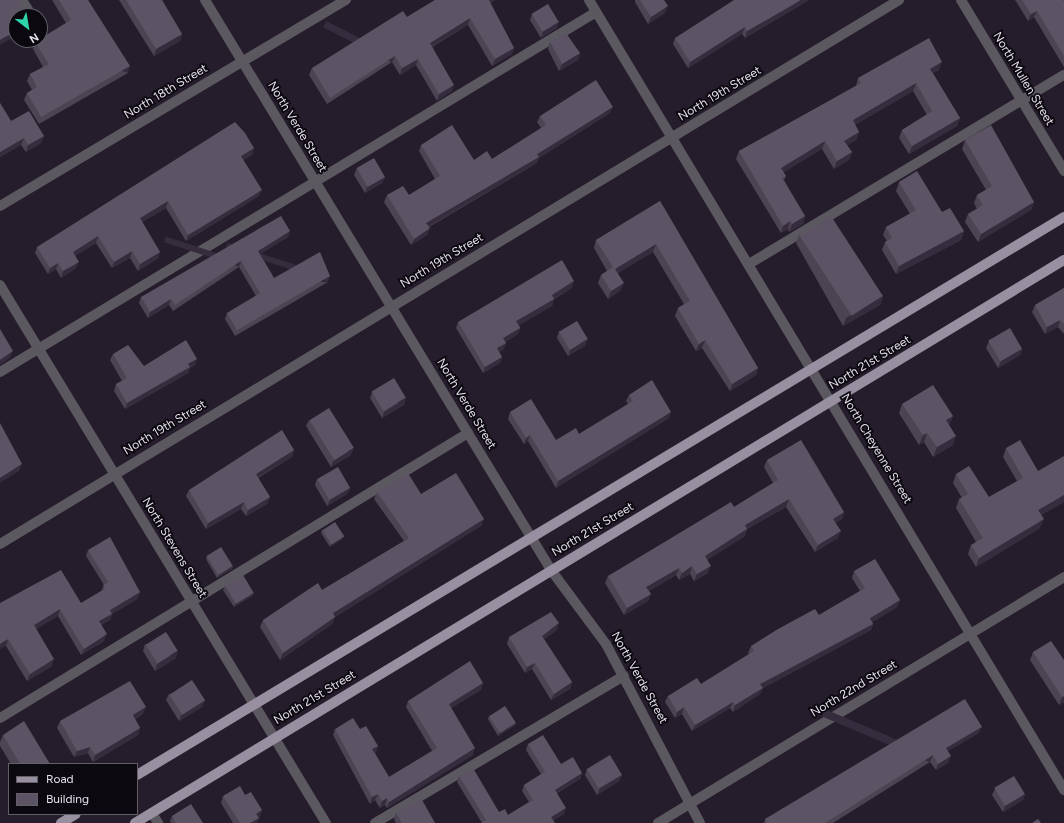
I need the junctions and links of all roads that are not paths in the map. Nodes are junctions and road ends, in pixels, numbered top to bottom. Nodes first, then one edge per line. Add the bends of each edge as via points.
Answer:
1 (205, 0) edge
2 (346, 0) edge
3 (589, 0) edge
4 (899, 0) edge
5 (961, 0) edge
6 (596, 12) junction
7 (242, 62) junction
8 (1064, 75) edge
9 (1022, 101) junction
10 (672, 138) junction
11 (1064, 171) edge
12 (316, 183) junction
13 (0, 206) edge
14 (1064, 217) edge
15 (1064, 260) edge
16 (749, 264) junction
17 (0, 285) edge
18 (391, 307) junction
19 (38, 348) junction
20 (813, 370) junction
21 (0, 372) edge
22 (832, 401) junction
23 (468, 433) junction
24 (114, 474) junction
25 (532, 539) junction
26 (0, 544) edge
27 (551, 570) junction
28 (1064, 577) edge
29 (191, 602) junction
30 (971, 633) junction
31 (624, 676) junction
32 (254, 705) junction
33 (0, 718) edge
34 (276, 738) junction
35 (138, 775) edge
36 (1064, 790) edge
37 (689, 804) junction
38 (152, 813) junction
39 (74, 815) edge
40 (61, 823) edge
41 (135, 823) edge
42 (158, 823) edge
43 (326, 823) edge
44 (375, 823) edge
45 (658, 823) edge
46 (700, 823) edge

1 - 7 street, North Verde Street
2 - 7 street, North 18th Street
3 - 6 street, North Cheyenne Street
4 - 10 street, North 19th Street
5 - 9 street, North Mullen Street
6 - 10 street, North Cheyenne Street
6 - 12 street
7 - 12 street, North Verde Street
7 - 13 street, North 18th Street
8 - 9 street
9 - 11 street, North Mullen Street
9 - 16 street
10 - 16 street, North Cheyenne Street
10 - 18 street, North 19th Street
12 - 18 street, North Verde Street
12 - 19 street
14 - 20 main road, North 21st Street
15 - 22 main road, North 21st Street
16 - 20 street, North Cheyenne Street
17 - 19 street, North Stevens Street
18 - 23 street, North Verde Street
18 - 24 street, North 19th Street
19 - 21 street
19 - 24 street, North Stevens Street
20 - 22 street, North Cheyenne Street
20 - 25 main road, North 21st Street
22 - 27 main road, North 21st Street
22 - 30 street, North Cheyenne Street
23 - 25 street, North Verde Street
23 - 29 street
24 - 26 street, North 19th Street
24 - 29 street, North Stevens Street
25 - 27 street, North Verde Street
25 - 32 main road, North 21st Street
27 - 31 street, North Verde Street via 602,638
27 - 34 main road, North 21st Street
28 - 30 street, North 22nd Street
29 - 32 street, North Stevens Street
29 - 33 street
30 - 36 street, North Cheyenne Street
30 - 37 street, North 22nd Street
31 - 37 street, North Verde Street
31 - 44 street
32 - 34 street, North Stevens Street
32 - 35 main road, North 21st Street
34 - 38 main road, North 21st Street
34 - 43 street, North Stevens Street
37 - 45 street, North 22nd Street
37 - 46 street, North Verde Street
38 - 41 main road, North 21st Street
38 - 42 street
39 - 40 main road

